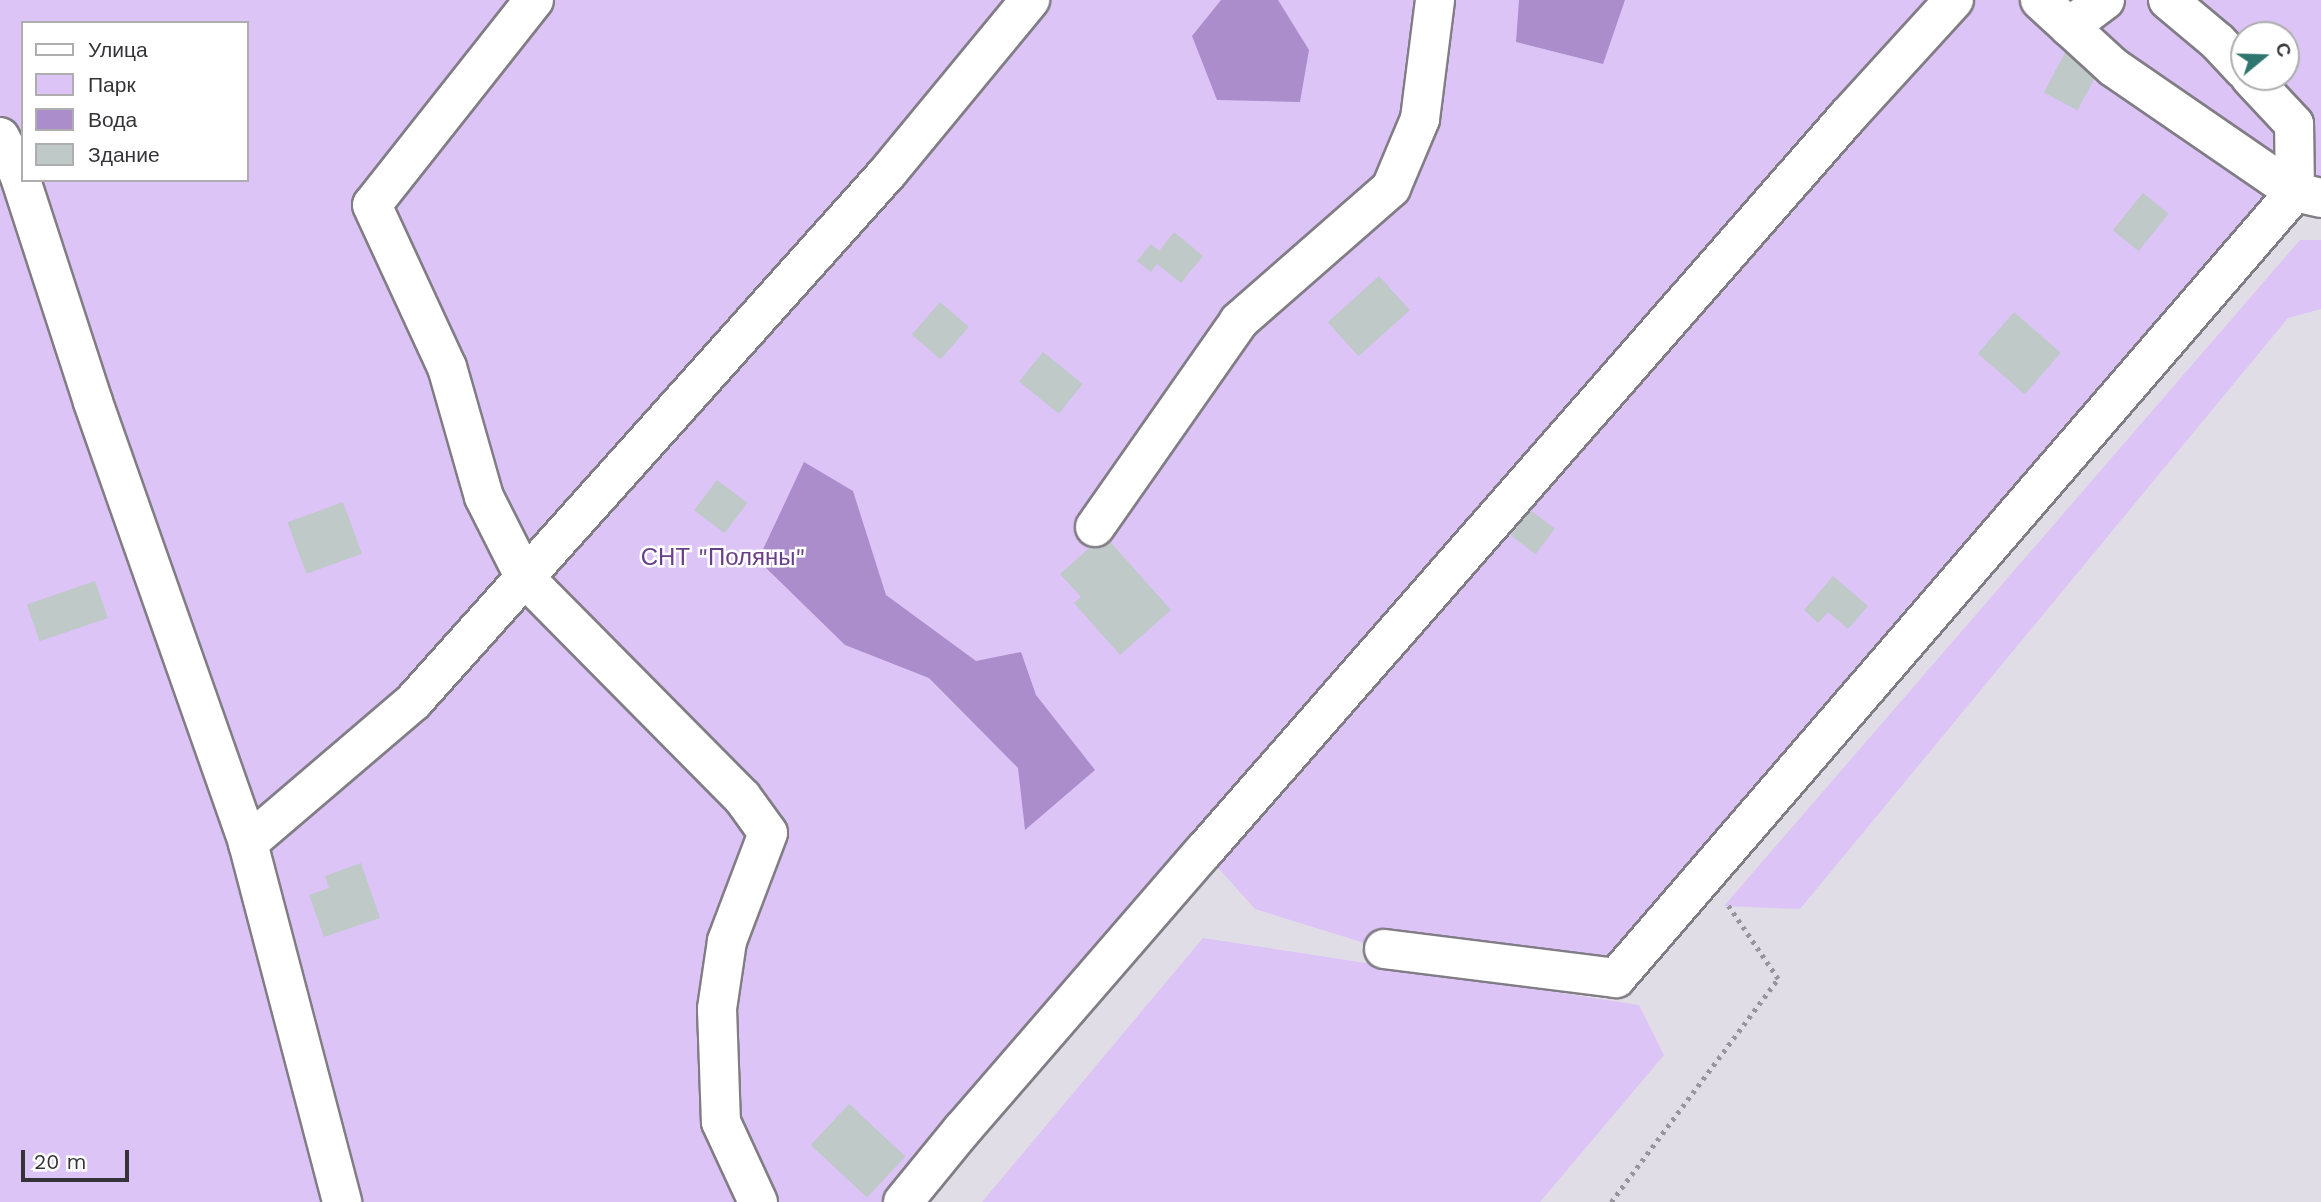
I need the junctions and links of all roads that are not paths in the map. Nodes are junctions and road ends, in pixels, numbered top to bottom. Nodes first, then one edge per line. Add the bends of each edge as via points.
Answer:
1 (534, 0) edge
2 (1030, 0) edge
3 (1435, 0) edge
4 (1954, 0) edge
5 (2040, 0) edge
6 (2105, 0) edge
7 (2168, 0) edge
8 (2069, 27) junction
9 (2230, 55) edge
10 (2263, 91) edge
11 (0, 137) edge
12 (21, 180) edge
13 (22, 182) edge
14 (2308, 195) edge
15 (1095, 527) dead end
16 (525, 578) junction
17 (248, 843) junction
18 (1384, 949) dead end
19 (342, 1202) edge
20 (758, 1202) edge
21 (903, 1202) edge

1 - 16 street via 372,205 447,367 484,497
2 - 16 street via 889,171
3 - 15 street via 1420,119 1391,188 1239,321
4 - 21 street via 1259,788
5 - 8 street
6 - 8 street
7 - 9 street
8 - 14 street via 2113,67
10 - 14 street via 2294,124
11 - 12 street
13 - 17 street via 93,402
14 - 18 street via 1616,978
16 - 17 street via 414,701
16 - 20 street via 742,797 768,833 727,941 717,1009 721,1122
17 - 19 street

